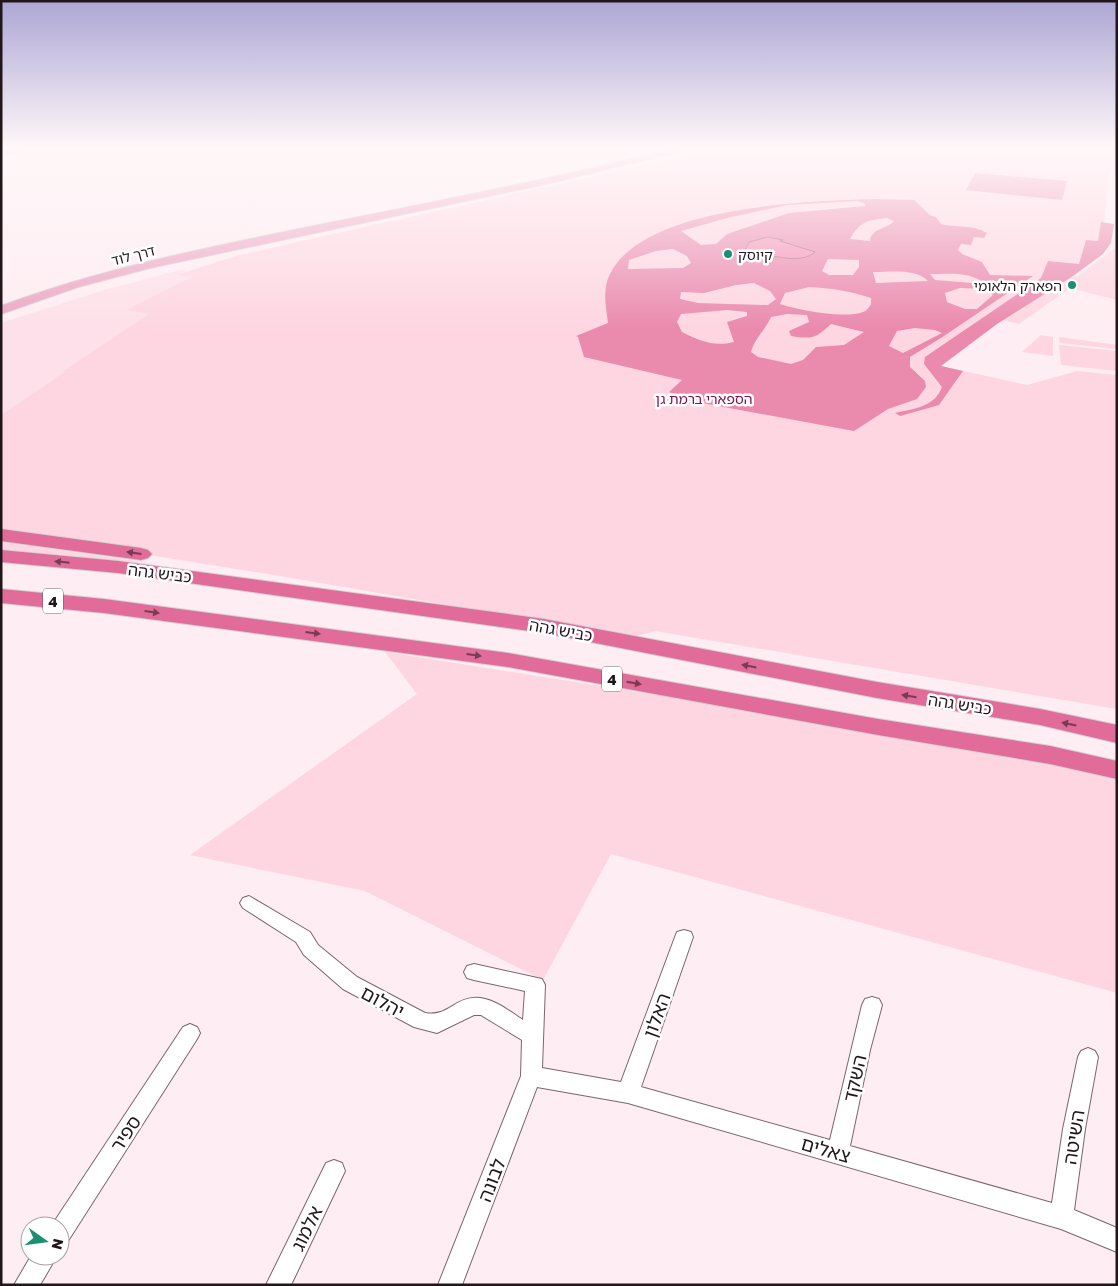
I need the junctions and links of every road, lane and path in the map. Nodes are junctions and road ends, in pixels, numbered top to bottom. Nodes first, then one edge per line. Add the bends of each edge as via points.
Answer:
1 (391, 209) edge
2 (410, 209) edge
3 (1, 303) edge
4 (1, 310) edge
5 (1, 535) edge
6 (1, 556) edge
7 (1, 598) edge
8 (544, 626) junction
9 (1117, 734) edge
10 (1117, 770) edge
11 (249, 904) dead end
12 (684, 937) dead end
13 (474, 972) dead end
14 (872, 1005) dead end
15 (190, 1033) dead end
16 (533, 1036) junction
17 (1088, 1057) dead end
18 (531, 1076) junction
19 (628, 1093) junction
20 (838, 1152) junction
21 (334, 1171) dead end
22 (1061, 1217) junction
23 (70, 1218) edge
24 (1117, 1240) edge
25 (38, 1266) edge
26 (26, 1285) edge
27 (278, 1285) edge
28 (450, 1285) edge

1 - 3 main road, דרך לוד via 156,259 86,276
2 - 4 main road, דרך לוד via 150,265 73,285
8 -> 5 highway via 153,556
8 -> 6 highway, כביש גהה via 118,567
7 -> 10 highway, 4 via 104,606 508,660 1050,755
9 -> 8 highway, כביש גהה
11 - 16 street, יהלום via 303,937 311,950 350,984 421,1021 438,1024 472,1006 484,1007
12 - 19 street, האלון
13 - 16 street, לבונה via 536,985
14 - 20 street, השקד
15 - 23 street, ספיר
16 - 18 street, לבונה
17 - 22 street, השיטה
18 - 19 street, צאלים
18 - 28 street, לבונה
19 - 20 street, צאלים
20 - 22 street, צאלים
21 - 27 street, אלמוג
22 - 24 street, צאלים
25 - 26 street

